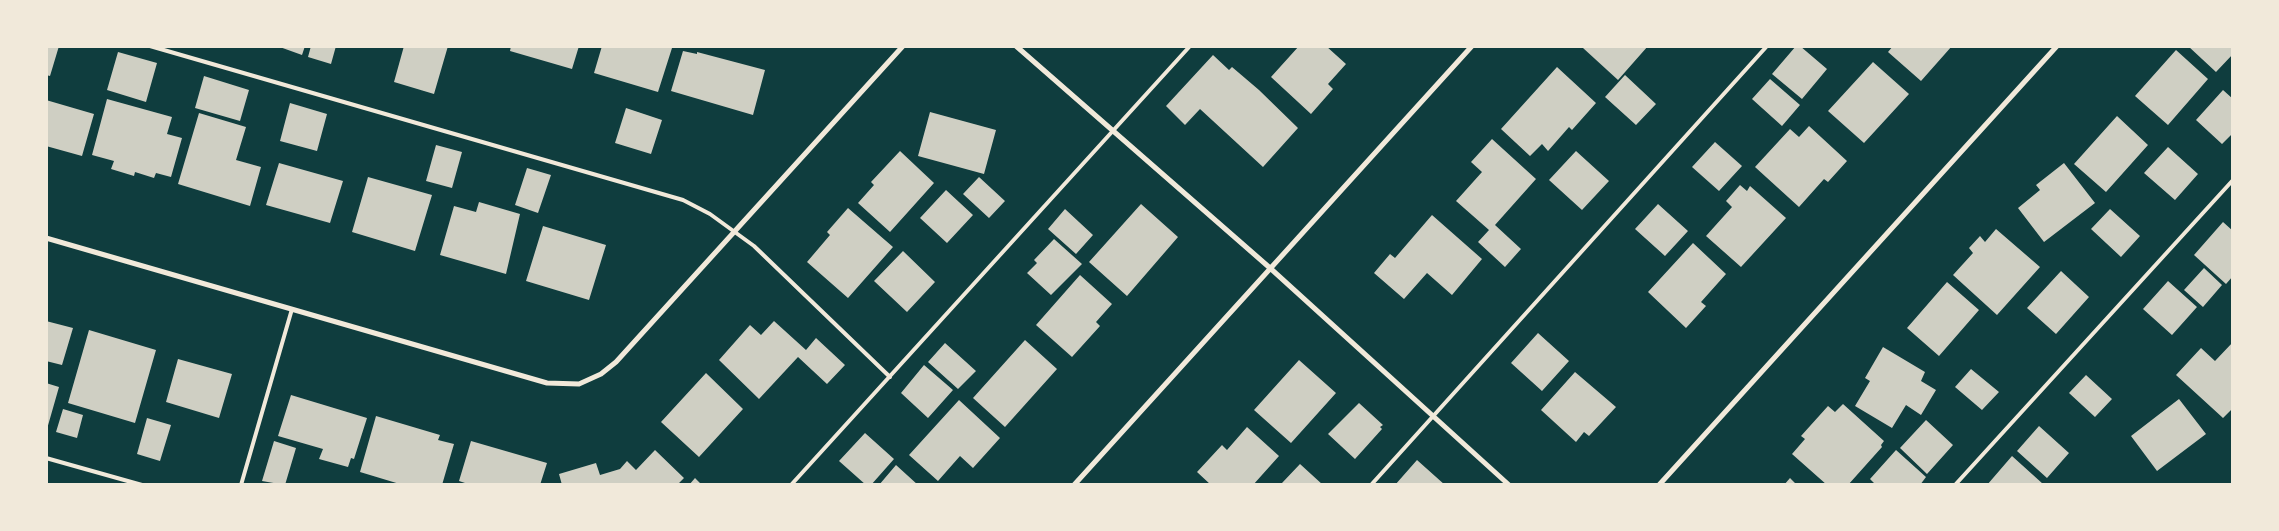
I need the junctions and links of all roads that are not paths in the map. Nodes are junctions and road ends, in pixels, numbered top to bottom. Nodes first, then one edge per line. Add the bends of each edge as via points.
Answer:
1 (150, 46) edge
2 (903, 46) edge
3 (1016, 46) edge
4 (1190, 46) edge
5 (1472, 46) edge
6 (1767, 46) edge
7 (2057, 46) edge
8 (1113, 132) junction
9 (2233, 180) edge
10 (734, 231) junction
11 (46, 238) edge
12 (1270, 268) junction
13 (292, 309) junction
14 (890, 377) junction
15 (1433, 417) junction
16 (46, 458) edge
17 (142, 485) edge
18 (241, 485) edge
19 (791, 485) edge
20 (1074, 485) edge
21 (1371, 485) edge
22 (1509, 485) edge
23 (1658, 485) edge
24 (1955, 485) edge

1 - 10 lane via 683,200
2 - 10 street
3 - 8 street
4 - 8 lane
5 - 12 street
6 - 15 lane
7 - 23 street
8 - 12 street
8 - 14 lane
9 - 24 lane
10 - 13 street via 616,362 601,374 579,384 547,383
10 - 14 lane via 754,246
11 - 13 street
12 - 15 street
12 - 20 street
13 - 18 lane
14 - 19 lane
15 - 21 lane
15 - 22 street
16 - 17 lane

